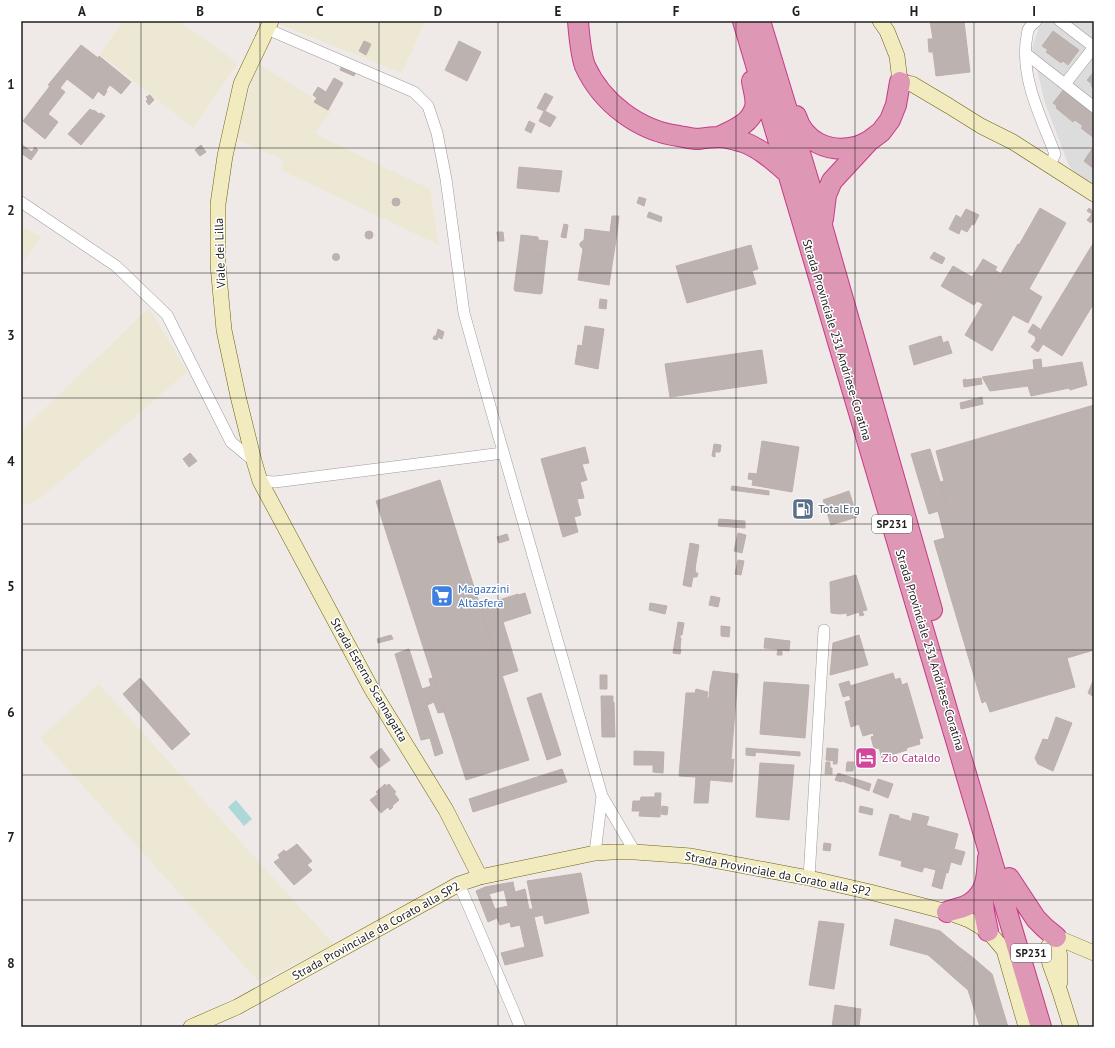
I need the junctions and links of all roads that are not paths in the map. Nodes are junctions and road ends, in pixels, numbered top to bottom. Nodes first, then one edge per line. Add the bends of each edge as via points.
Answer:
1 (578, 21) edge
2 (743, 21) edge
3 (880, 21) edge
4 (1036, 21) edge
5 (1060, 21) edge
6 (269, 25) edge
7 (763, 29) edge
8 (1094, 47) edge
9 (752, 52) junction
10 (1025, 53) junction
11 (900, 82) junction
12 (1065, 84) junction
13 (1094, 107) edge
14 (719, 137) junction
15 (869, 141) junction
16 (1050, 165) junction
17 (788, 173) junction
18 (1094, 194) edge
19 (21, 202) edge
20 (822, 226) junction
21 (503, 453) junction
22 (254, 461) junction
23 (260, 481) junction
24 (824, 630) dead end
25 (602, 796) junction
26 (989, 848) junction
27 (635, 852) junction
28 (595, 853) junction
29 (480, 877) junction
30 (809, 878) junction
31 (1009, 878) junction
32 (459, 884) junction
33 (982, 892) junction
34 (947, 912) junction
35 (988, 931) junction
36 (1056, 937) junction
37 (1093, 952) edge
38 (1060, 964) junction
39 (1060, 992) junction
40 (190, 1027) edge
41 (520, 1027) edge
42 (1026, 1027) edge
43 (1041, 1027) edge
44 (1054, 1027) edge
45 (1071, 1027) edge

1 - 14 highway via 585,65 599,90 619,110 653,129 677,136 696,139
2 - 9 highway, Strada Provinciale 231 Andriese-Coratina / SP231
3 - 11 street via 897,56
4 - 10 street via 1028,29
5 - 8 street
6 - 21 street via 414,92 428,106 437,133 446,179 464,313
6 - 22 street, Viale dei Lilla via 241,84 225,156 218,204 218,265 224,330
7 - 15 highway via 773,44 797,120 804,133 815,142 842,149 856,147
7 - 20 highway, Strada Provinciale 231 Andriese-Coratina / SP231
8 - 12 street
9 - 14 highway via 749,62 755,99 752,115 742,126
9 - 17 highway, Strada Provinciale 231 Andriese-Coratina / SP231
10 - 12 street
10 - 16 street via 1036,109 1055,154
11 - 15 highway via 890,120 881,132
11 - 16 street via 912,84
12 - 13 street
14 - 17 highway via 743,142 757,149
15 - 20 highway via 832,181 826,195
16 - 18 street
17 - 26 highway, Strada Provinciale 231 Andriese-Coratina / SP231
19 - 22 street via 116,266 167,315 231,442
20 - 31 highway, Strada Provinciale 231 Andriese-Coratina / SP231
21 - 23 street via 275,482
21 - 25 street
22 - 23 street, Viale dei Lilla
23 - 29 street, Strada Esterna Scannagatta via 371,688 446,810
24 - 30 street
25 - 27 street
25 - 28 street
26 - 33 highway via 987,876
26 - 43 highway, Strada Provinciale 231 Andriese-Coratina / SP231
27 - 28 street, Strada Provinciale da Corato alla SP2
27 - 30 street, Strada Provinciale da Corato alla SP2 via 691,856
28 - 29 street, Strada Provinciale da Corato alla SP2
29 - 32 street, Strada Provinciale da Corato alla SP2
30 - 34 street, Strada Provinciale da Corato alla SP2
31 - 36 highway via 1036,919
31 - 44 highway, Strada Provinciale 231 Andriese-Coratina / SP231
32 - 40 street, Strada Provinciale da Corato alla SP2 via 237,1007
32 - 41 street
33 - 34 highway via 970,904
33 - 35 highway
34 - 35 street, Strada Provinciale da Corato alla SP2
35 - 42 street, Strada Provinciale da Corato alla SP2 via 1004,950
36 - 37 street
36 - 38 street
36 - 39 street via 1048,947 1048,956
37 - 38 street via 1073,955
38 - 39 street
39 - 45 street

